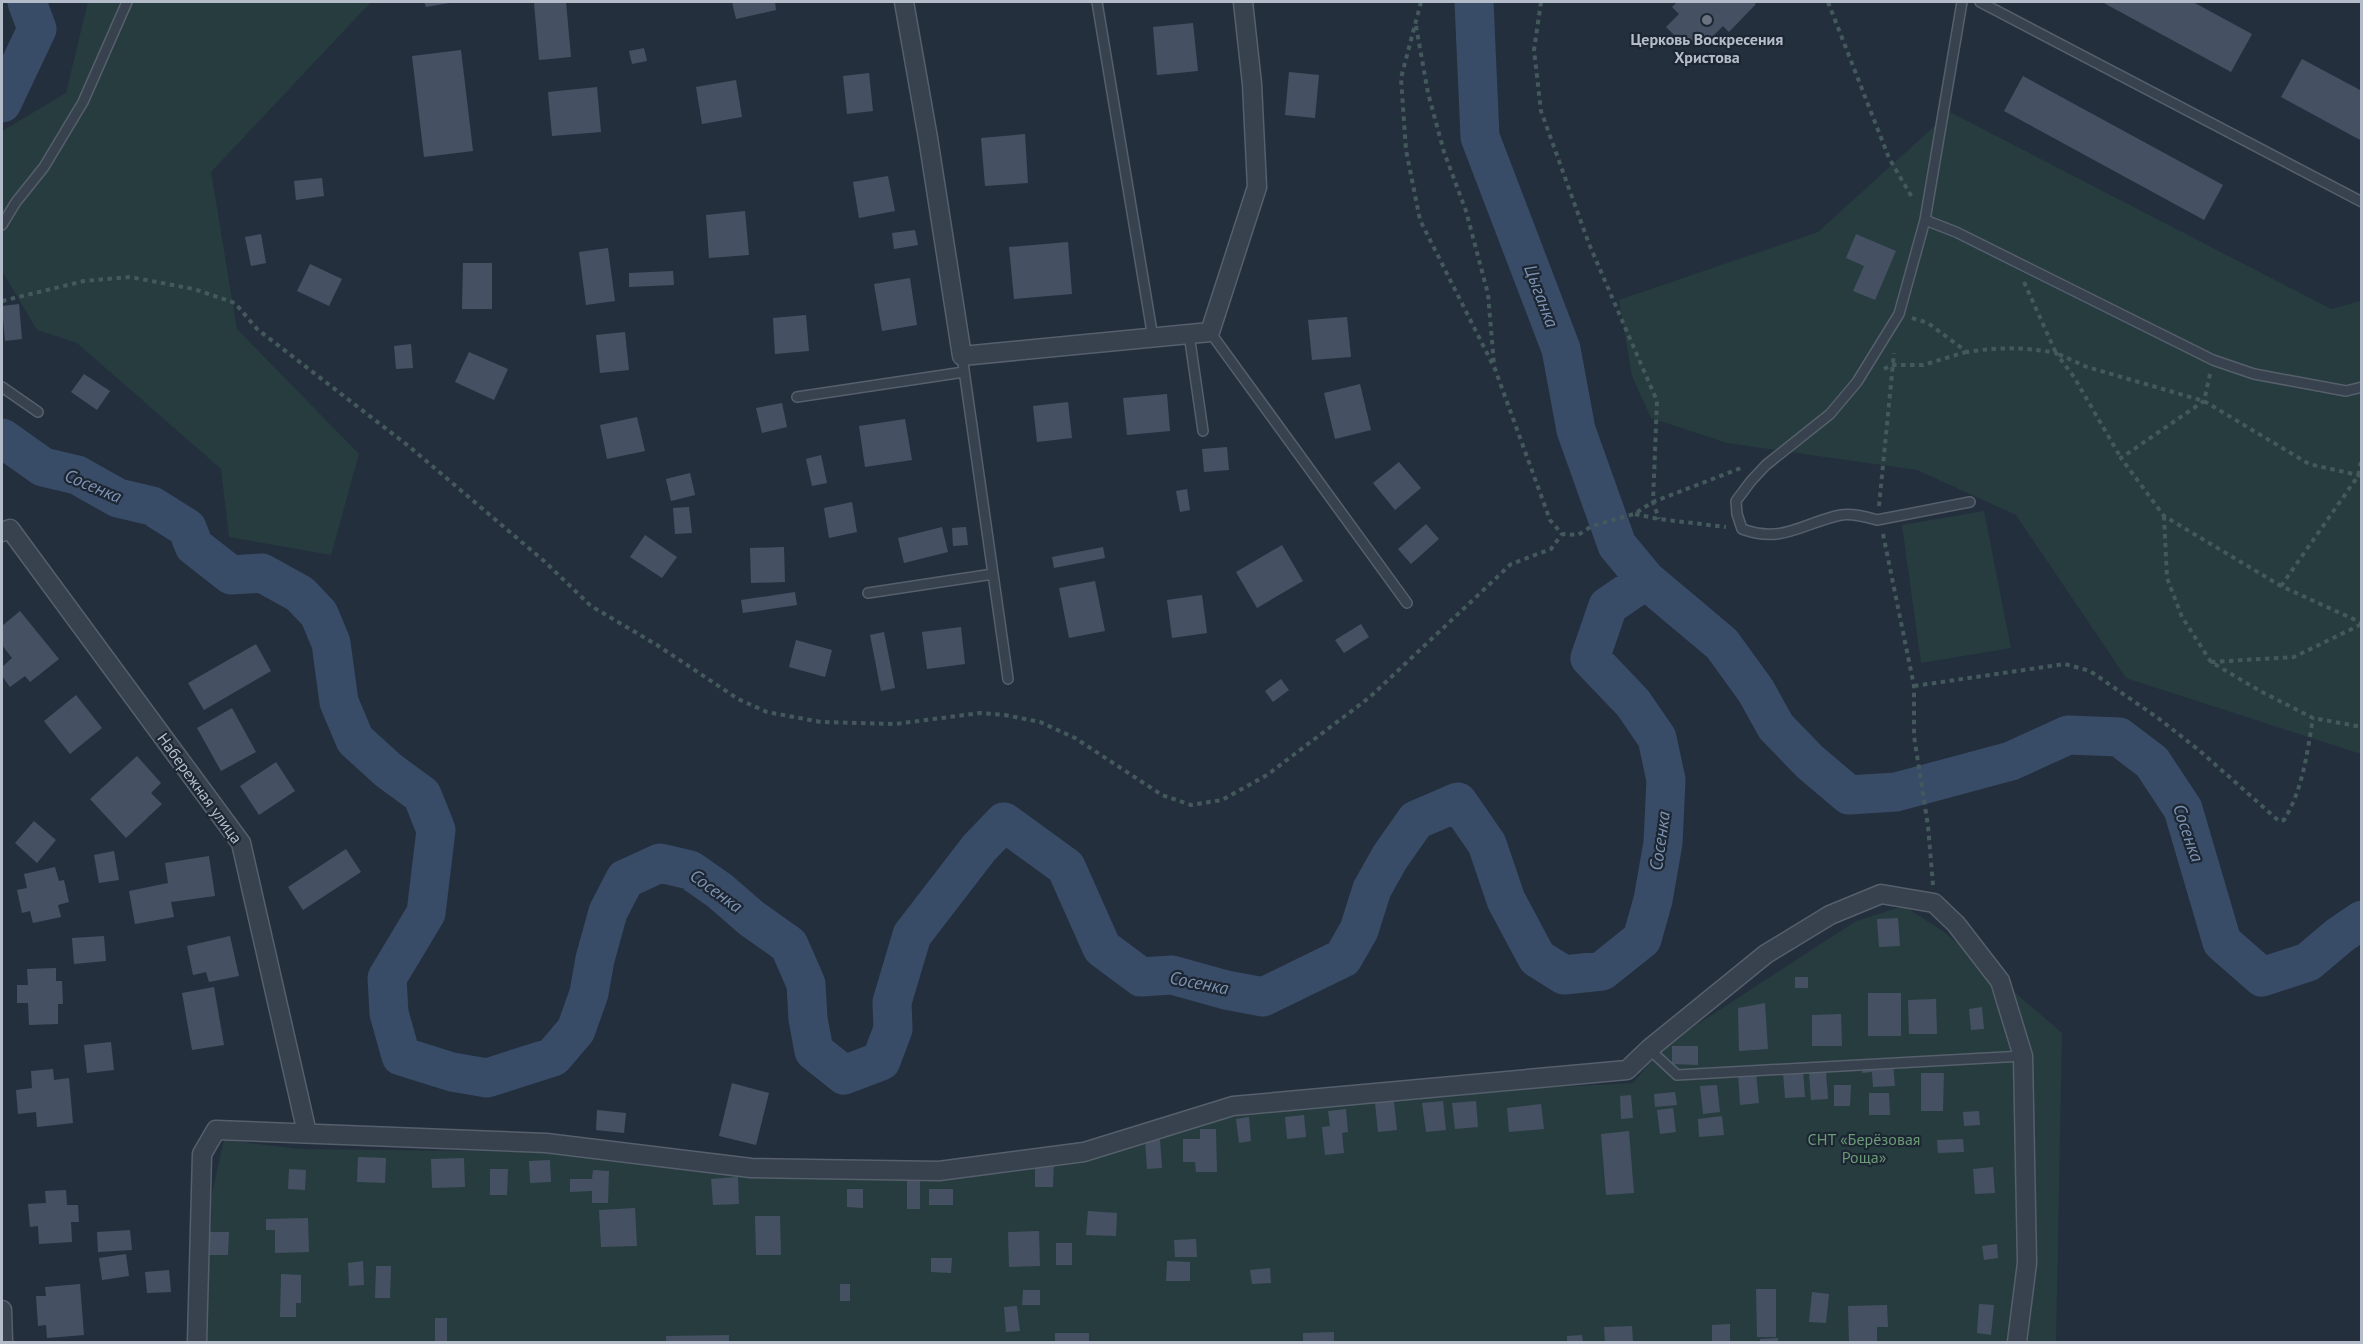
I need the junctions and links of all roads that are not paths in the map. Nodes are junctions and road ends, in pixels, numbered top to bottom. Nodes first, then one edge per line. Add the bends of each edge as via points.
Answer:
1 (127, 2) edge
2 (904, 2) edge
3 (1097, 2) edge
4 (1243, 2) edge
5 (1962, 2) edge
6 (1980, 2) edge
7 (2361, 202) edge
8 (1925, 220) junction
9 (2, 225) edge
10 (1210, 332) junction
11 (1189, 334) junction
12 (1153, 338) junction
13 (963, 364) junction
14 (2, 387) edge
15 (2361, 387) edge
16 (797, 397) dead end
17 (38, 412) dead end
18 (1203, 431) dead end
19 (1970, 502) dead end
20 (2, 532) edge
21 (993, 574) junction
22 (868, 593) dead end
23 (1407, 603) dead end
24 (1008, 679) dead end
25 (1649, 1049) junction
26 (2023, 1056) junction
27 (307, 1133) junction
28 (2, 1310) edge
29 (3, 1342) edge
30 (197, 1342) edge
31 (2017, 1342) edge

1 - 9 lane via 83,102 44,167
2 - 13 street
3 - 12 lane
4 - 10 street via 1257,187
5 - 8 lane
6 - 7 lane
8 - 15 lane via 2213,360 2253,374 2335,389
8 - 19 lane via 1899,314 1857,382 1830,414 1750,481 1736,501 1737,514 1742,529 1759,535 1780,534 1843,515 1877,520
10 - 11 street
10 - 23 lane
11 - 12 street
11 - 18 lane
12 - 13 street
13 - 16 lane
13 - 21 lane
14 - 17 lane
20 - 27 street, Набережная улица via 10,529 242,843
21 - 22 lane
21 - 24 lane
25 - 26 lane via 1677,1075
25 - 26 street via 1766,954 1830,915 1881,894 1934,903 1956,924 2000,981
25 - 27 street via 1627,1070 1233,1106 1084,1152 939,1171 751,1168 546,1143
26 - 31 street via 2027,1263
27 - 30 street via 216,1130 202,1154
28 - 29 street

